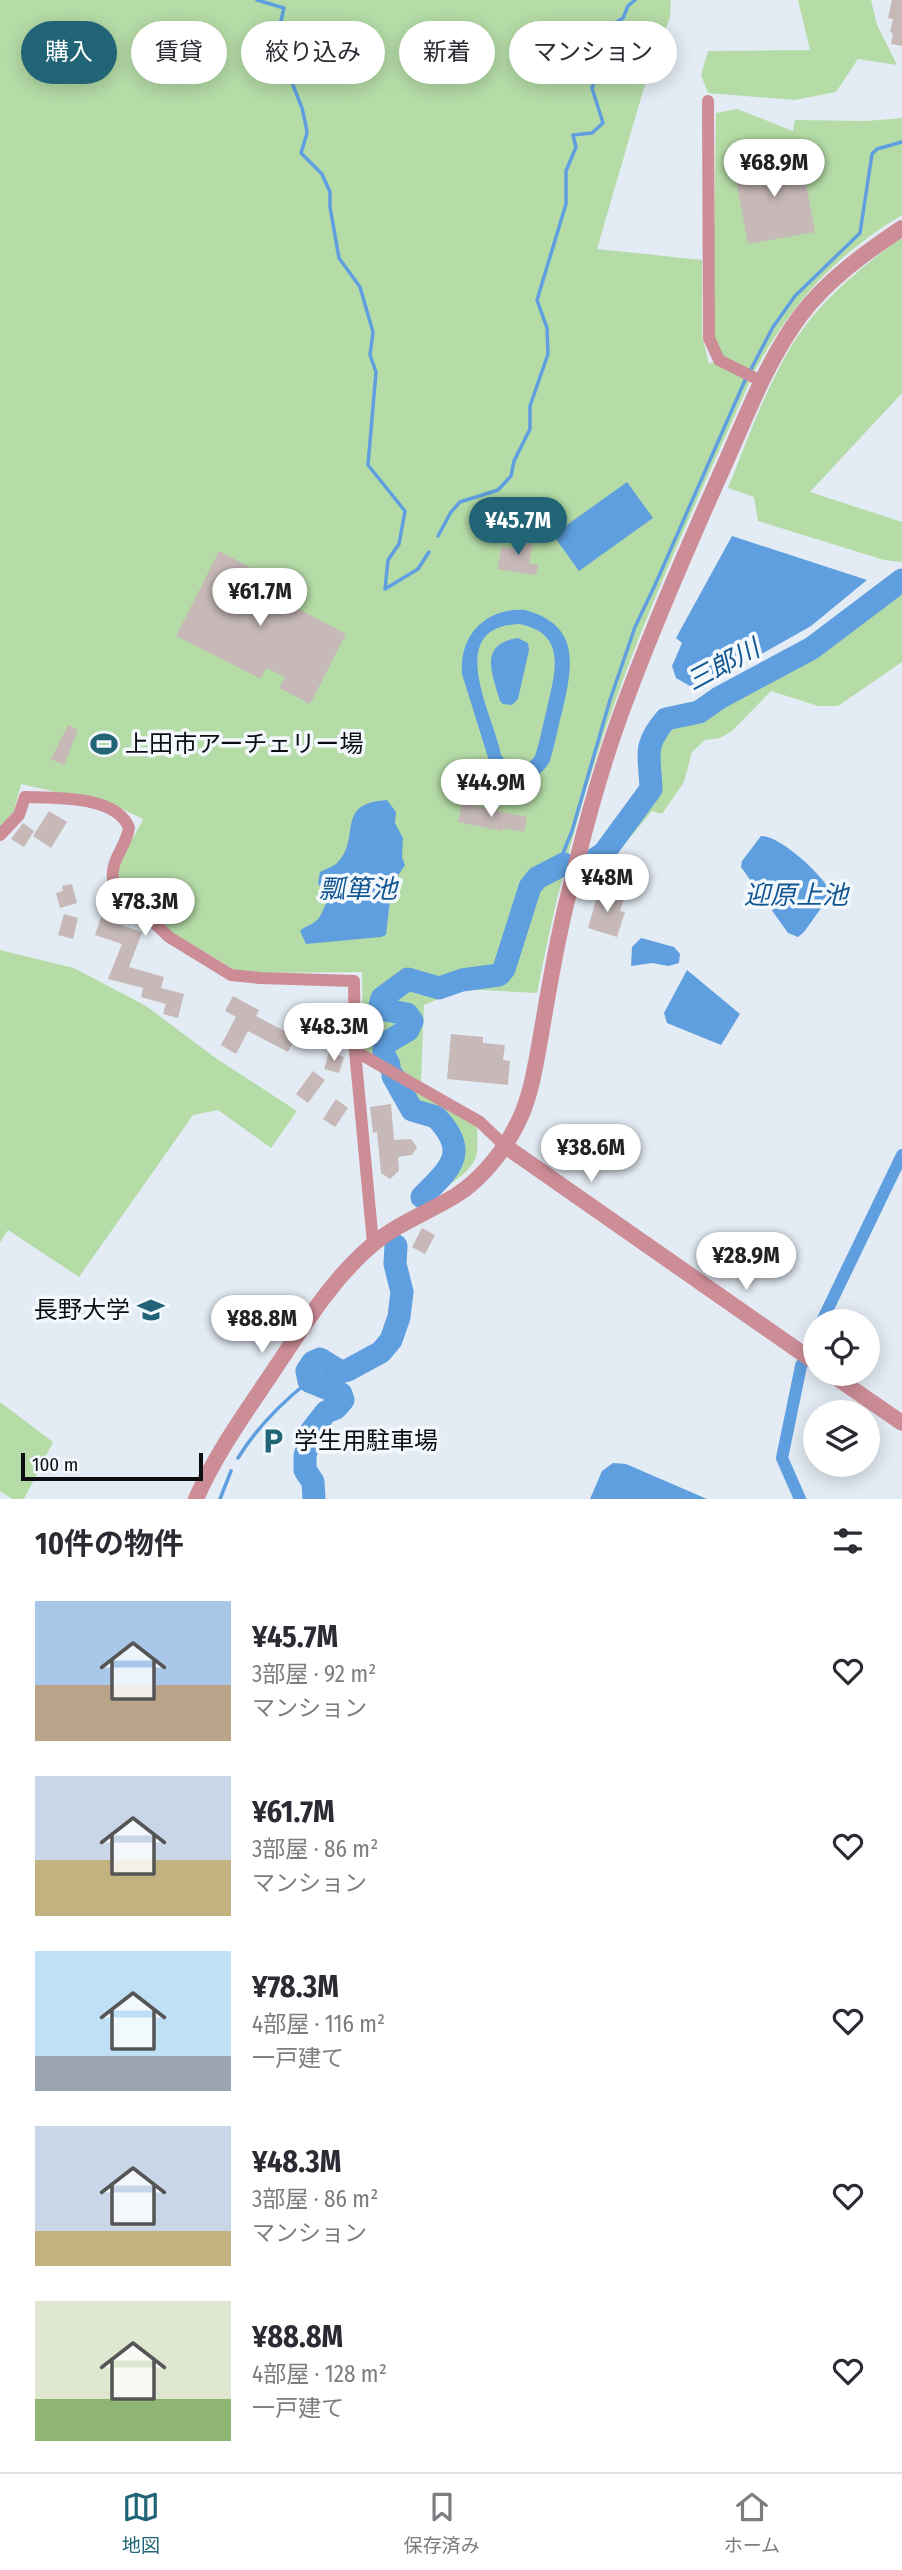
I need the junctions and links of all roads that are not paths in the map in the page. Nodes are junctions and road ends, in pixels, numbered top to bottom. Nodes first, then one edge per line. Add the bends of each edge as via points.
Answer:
1 (708, 101) dead end
2 (902, 228) edge
3 (751, 376) junction
4 (0, 835) edge
5 (355, 1051) junction
6 (505, 1146) junction
7 (373, 1243) junction
8 (803, 1354) edge
9 (848, 1386) edge
10 (902, 1423) edge
11 (196, 1499) edge

1 - 3 street via 709,338 719,360
2 - 3 street via 863,254 818,296
3 - 6 street via 614,733 565,908 535,1068 522,1113
4 - 5 street via 19,815 25,797 79,798 120,813 129,828 111,873 114,885 169,937 220,970 247,977 354,981
5 - 6 street via 480,1122
5 - 7 street
6 - 7 street via 457,1194
6 - 8 street
7 - 11 street via 315,1309 217,1457
9 - 10 street

